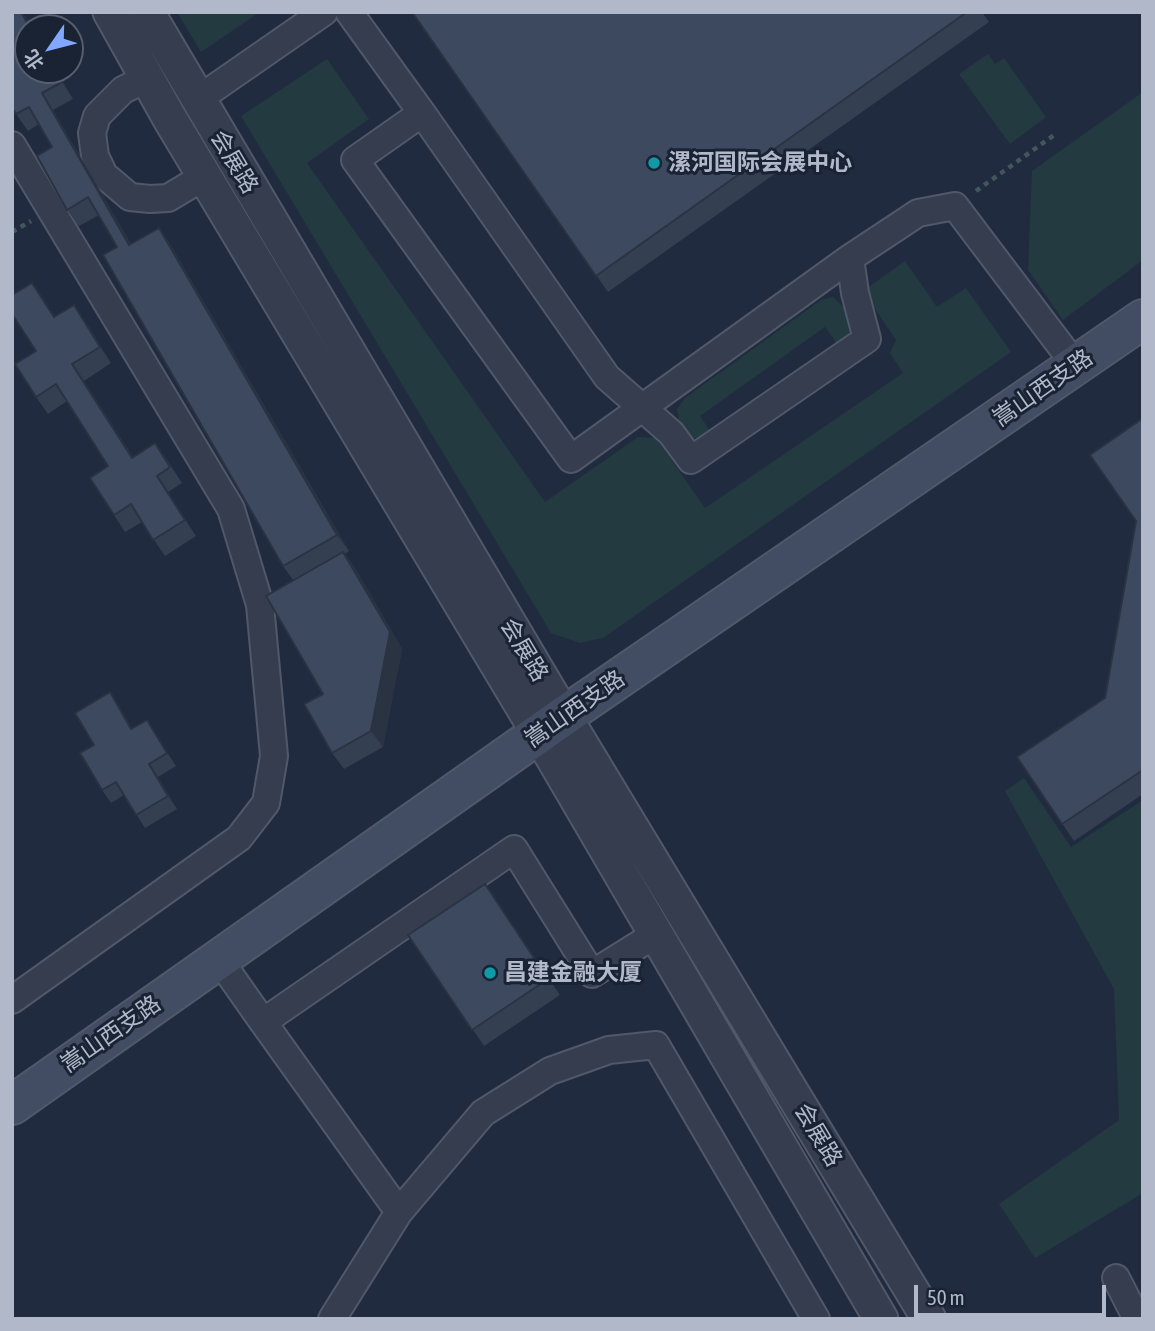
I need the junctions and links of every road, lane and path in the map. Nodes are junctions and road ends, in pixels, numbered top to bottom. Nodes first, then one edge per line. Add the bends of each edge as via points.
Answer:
1 (110, 12) edge
2 (147, 12) edge
3 (324, 12) edge
4 (349, 12) edge
5 (147, 78) junction
6 (197, 100) junction
7 (422, 113) junction
8 (170, 119) junction
9 (1057, 133) dead end
10 (12, 145) edge
11 (205, 176) junction
12 (87, 186) junction
13 (955, 206) junction
14 (50, 210) junction
15 (850, 258) junction
16 (1143, 319) edge
17 (1076, 366) junction
18 (642, 409) junction
19 (551, 725) junction
20 (656, 934) junction
21 (218, 958) junction
22 (12, 1000) edge
23 (263, 1023) junction
24 (12, 1105) edge
25 (399, 1212) junction
26 (1116, 1278) dead end
27 (332, 1319) edge
28 (816, 1319) edge
29 (881, 1319) edge
30 (929, 1319) edge
31 (1137, 1319) edge

1 - 5 street, 会展路
2 - 6 street, 会展路
3 - 6 street
4 - 7 street
5 - 8 street, 会展路
5 - 12 street via 123,90 97,116 92,133 95,156
6 - 8 street
6 - 19 street, 会展路
7 - 18 street via 607,377
7 - 18 street via 355,160 571,459
8 - 11 street, 会展路
9 - 13 path
10 - 14 street
11 - 12 street via 168,198 130,197
11 - 19 street, 会展路
12 - 14 street
13 - 15 street via 918,213
13 - 17 street
14 - 22 street via 231,509 260,605 274,756 266,803 239,838
15 - 18 street
15 - 18 street via 867,339 691,460 671,433
16 - 17 main road, 嵩山西支路
17 - 19 main road, 嵩山西支路
19 - 20 street, 会展路
19 - 21 main road, 嵩山西支路
19 - 30 street, 会展路
20 - 23 street via 592,974 514,849
20 - 29 street, 会展路
21 - 23 street
21 - 24 main road, 嵩山西支路
23 - 25 street
25 - 27 street
25 - 28 street via 483,1113 550,1071 609,1050 656,1045
26 - 31 street

